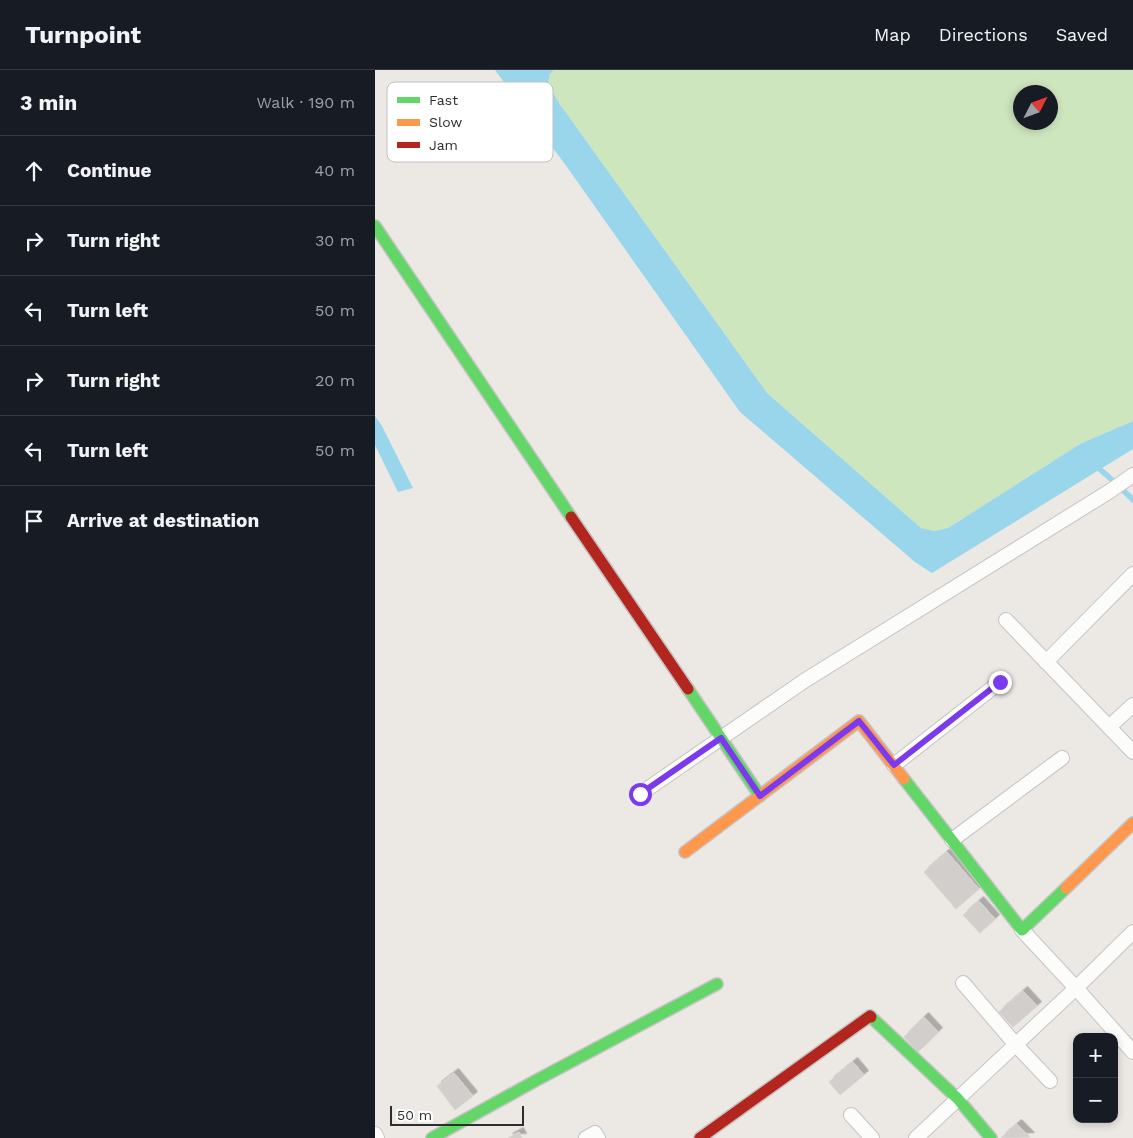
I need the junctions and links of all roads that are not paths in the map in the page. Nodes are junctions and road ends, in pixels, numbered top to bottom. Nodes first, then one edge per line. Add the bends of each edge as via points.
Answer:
1 (375, 226) edge
2 (1133, 475) edge
3 (1133, 574) edge
4 (1006, 620) dead end
5 (1047, 662) junction
6 (1000, 682) dead end
7 (1133, 704) edge
8 (1109, 727) junction
9 (721, 738) junction
10 (1133, 752) edge
11 (1062, 758) dead end
12 (894, 765) junction
13 (640, 794) dead end
14 (760, 796) junction
15 (1133, 823) edge
16 (952, 840) junction
17 (685, 852) dead end
18 (1022, 930) junction
19 (1133, 932) edge
20 (963, 983) dead end
21 (717, 984) dead end
22 (1076, 988) junction
23 (1016, 1045) junction
24 (1133, 1052) edge
25 (1050, 1081) dead end
26 (958, 1099) junction
27 (851, 1115) dead end
28 (375, 1134) edge
29 (377, 1138) edge
30 (432, 1138) edge
31 (586, 1138) edge
32 (599, 1138) edge
33 (700, 1138) edge
34 (872, 1138) edge
35 (916, 1138) edge
36 (991, 1138) edge

1 - 9 street
2 - 9 street via 804,681
3 - 5 street
4 - 5 street
5 - 8 street
6 - 12 street
7 - 8 street
8 - 10 street
9 - 13 street
9 - 14 street
11 - 16 street
12 - 14 street via 859,721
12 - 16 street
14 - 17 street
15 - 18 street
16 - 18 street
18 - 22 street
19 - 22 street
20 - 23 street
21 - 30 street
22 - 23 street
22 - 24 street
23 - 25 street
23 - 26 street
26 - 33 street via 870,1016
26 - 35 street
26 - 36 street
27 - 34 street
28 - 29 street
31 - 32 street via 595,1133

